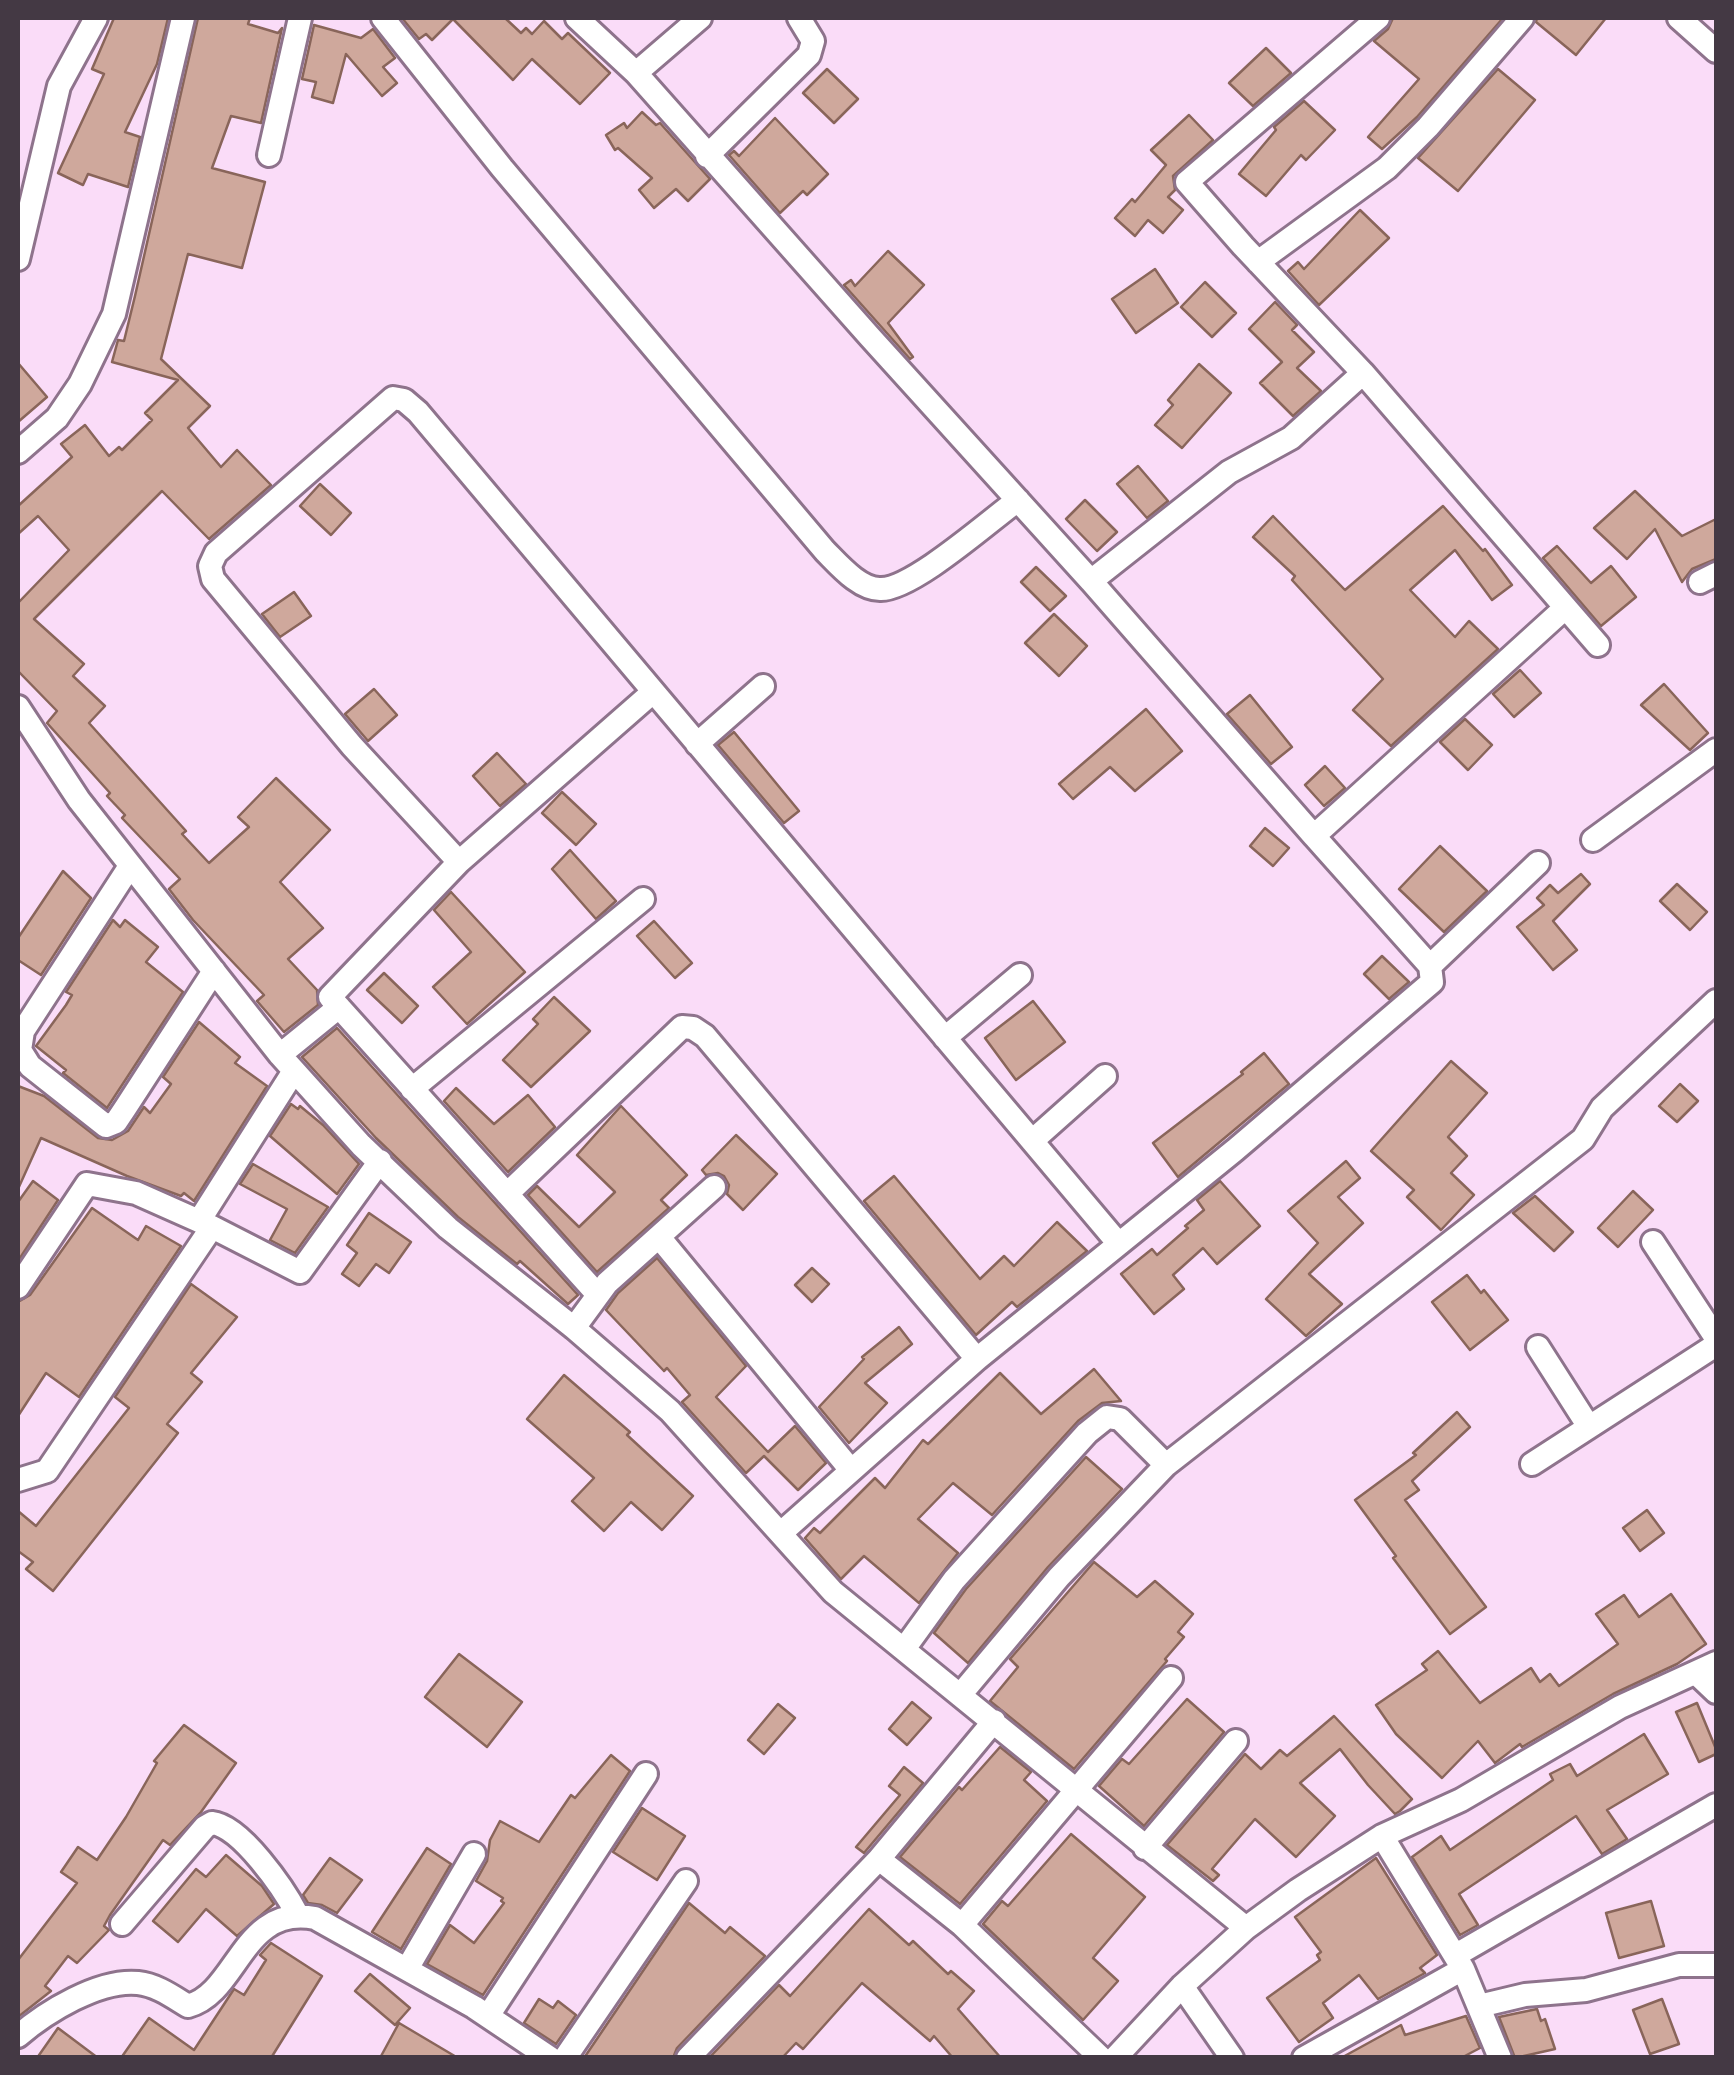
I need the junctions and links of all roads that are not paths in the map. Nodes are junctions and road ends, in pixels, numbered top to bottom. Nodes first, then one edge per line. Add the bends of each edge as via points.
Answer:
1 (96, 18) edge
2 (183, 18) edge
3 (300, 18) edge
4 (383, 18) edge
5 (577, 18) edge
6 (700, 18) edge
7 (798, 18) edge
8 (1378, 18) edge
9 (1522, 18) edge
10 (1679, 18) edge
11 (1716, 51) edge
12 (636, 73) junction
13 (268, 155) dead end
14 (707, 156) junction
15 (18, 259) edge
16 (1258, 262) junction
17 (1364, 373) junction
18 (18, 452) edge
19 (1018, 500) junction
20 (1091, 581) junction
21 (1565, 608) junction
22 (1598, 645) dead end
23 (763, 686) dead end
24 (653, 692) junction
25 (18, 706) edge
26 (697, 744) junction
27 (1716, 750) edge
28 (1314, 836) junction
29 (1593, 840) dead end
30 (459, 862) junction
31 (1538, 862) dead end
32 (130, 866) junction
33 (643, 899) dead end
34 (1430, 966) junction
35 (214, 971) junction
36 (1020, 974) dead end
37 (1716, 1001) edge
38 (339, 1006) junction
39 (945, 1038) junction
40 (287, 1063) junction
41 (1105, 1076) dead end
42 (412, 1088) junction
43 (1032, 1141) junction
44 (380, 1161) junction
45 (714, 1188) dead end
46 (507, 1194) junction
47 (206, 1224) junction
48 (659, 1237) junction
49 (1652, 1242) dead end
50 (1118, 1243) junction
51 (18, 1287) edge
52 (598, 1296) junction
53 (574, 1328) junction
54 (1716, 1341) edge
55 (1538, 1347) dead end
56 (976, 1359) junction
57 (1590, 1427) junction
58 (1532, 1464) dead end
59 (1166, 1465) junction
60 (850, 1469) junction
61 (18, 1480) edge
62 (781, 1532) junction
63 (904, 1649) junction
64 (1706, 1668) edge
65 (1171, 1678) dead end
66 (1716, 1692) edge
67 (961, 1694) junction
68 (994, 1721) junction
69 (1236, 1741) dead end
70 (646, 1774) dead end
71 (1077, 1789) junction
72 (1716, 1805) edge
73 (1382, 1836) junction
74 (1145, 1848) junction
75 (474, 1854) dead end
76 (879, 1858) junction
77 (686, 1881) dead end
78 (297, 1914) junction
79 (122, 1924) dead end
80 (962, 1925) junction
81 (1246, 1928) junction
82 (1460, 1962) junction
83 (1716, 1964) edge
84 (407, 1969) junction
85 (1182, 1986) junction
86 (1479, 2006) junction
87 (488, 2016) junction
88 (18, 2036) edge
89 (1339, 2049) edge
90 (550, 2058) edge
91 (565, 2058) edge
92 (688, 2058) edge
93 (1101, 2058) edge
94 (1115, 2058) edge
95 (1232, 2058) edge
96 (1304, 2058) edge
97 (1500, 2058) edge

1 - 15 street via 60,86
2 - 18 street via 114,314 57,418
3 - 13 street
4 - 19 street via 849,576 879,590 906,584
5 - 12 street
6 - 12 street
7 - 14 street via 813,41 809,55
8 - 16 street via 1187,182
9 - 16 street via 1386,168
10 - 11 street
12 - 14 street
14 - 19 street
16 - 17 street
17 - 20 street via 1291,438 1229,472
17 - 21 street
19 - 20 street
20 - 28 street
21 - 22 street
21 - 28 street
23 - 26 street
24 - 26 street
24 - 30 street
24 - 30 street via 418,412 393,398 380,406 210,566 213,579 352,746
25 - 32 street
26 - 39 street
27 - 29 street
28 - 34 street
30 - 38 street via 330,997
31 - 34 street
32 - 35 street
32 - 35 street via 24,1031 20,1050 30,1066 106,1126 112,1124
33 - 42 street
34 - 50 street via 1432,982 1423,992
35 - 40 street
36 - 39 street
37 - 59 street via 1602,1108 1583,1139
38 - 40 street
38 - 42 street
39 - 43 street
40 - 44 street
40 - 47 street
41 - 43 street
42 - 46 street
43 - 50 street
44 - 47 street via 300,1272
44 - 53 street via 448,1228
45 - 48 street
46 - 52 street
46 - 56 street via 682,1027 693,1028
47 - 51 street via 136,1194 87,1184
47 - 61 street via 46,1470
48 - 52 street
48 - 60 street
49 - 54 street
50 - 56 street
52 - 53 street
53 - 62 street via 670,1411
54 - 57 street
55 - 57 street
56 - 60 street
57 - 58 street
59 - 63 street via 1120,1419 1107,1416 954,1580
59 - 67 street via 1059,1577
60 - 62 street
62 - 63 street via 833,1592
63 - 67 street
64 - 66 street
64 - 73 street
65 - 71 street
67 - 68 street
68 - 71 street
68 - 76 street
69 - 74 street
70 - 87 street
71 - 74 street
71 - 80 street
72 - 82 street
73 - 81 street
73 - 82 street
74 - 81 street
75 - 84 street
76 - 80 street
76 - 92 street
77 - 91 street
78 - 79 street via 275,1878 230,1830 212,1824
78 - 84 street
78 - 88 street via 263,1931 203,2002 188,2006 136,1982 66,2001
80 - 93 street
81 - 85 street
82 - 86 street
82 - 89 street
83 - 86 street
84 - 87 street
85 - 94 street
85 - 95 street
86 - 97 street
87 - 90 street
89 - 96 street

